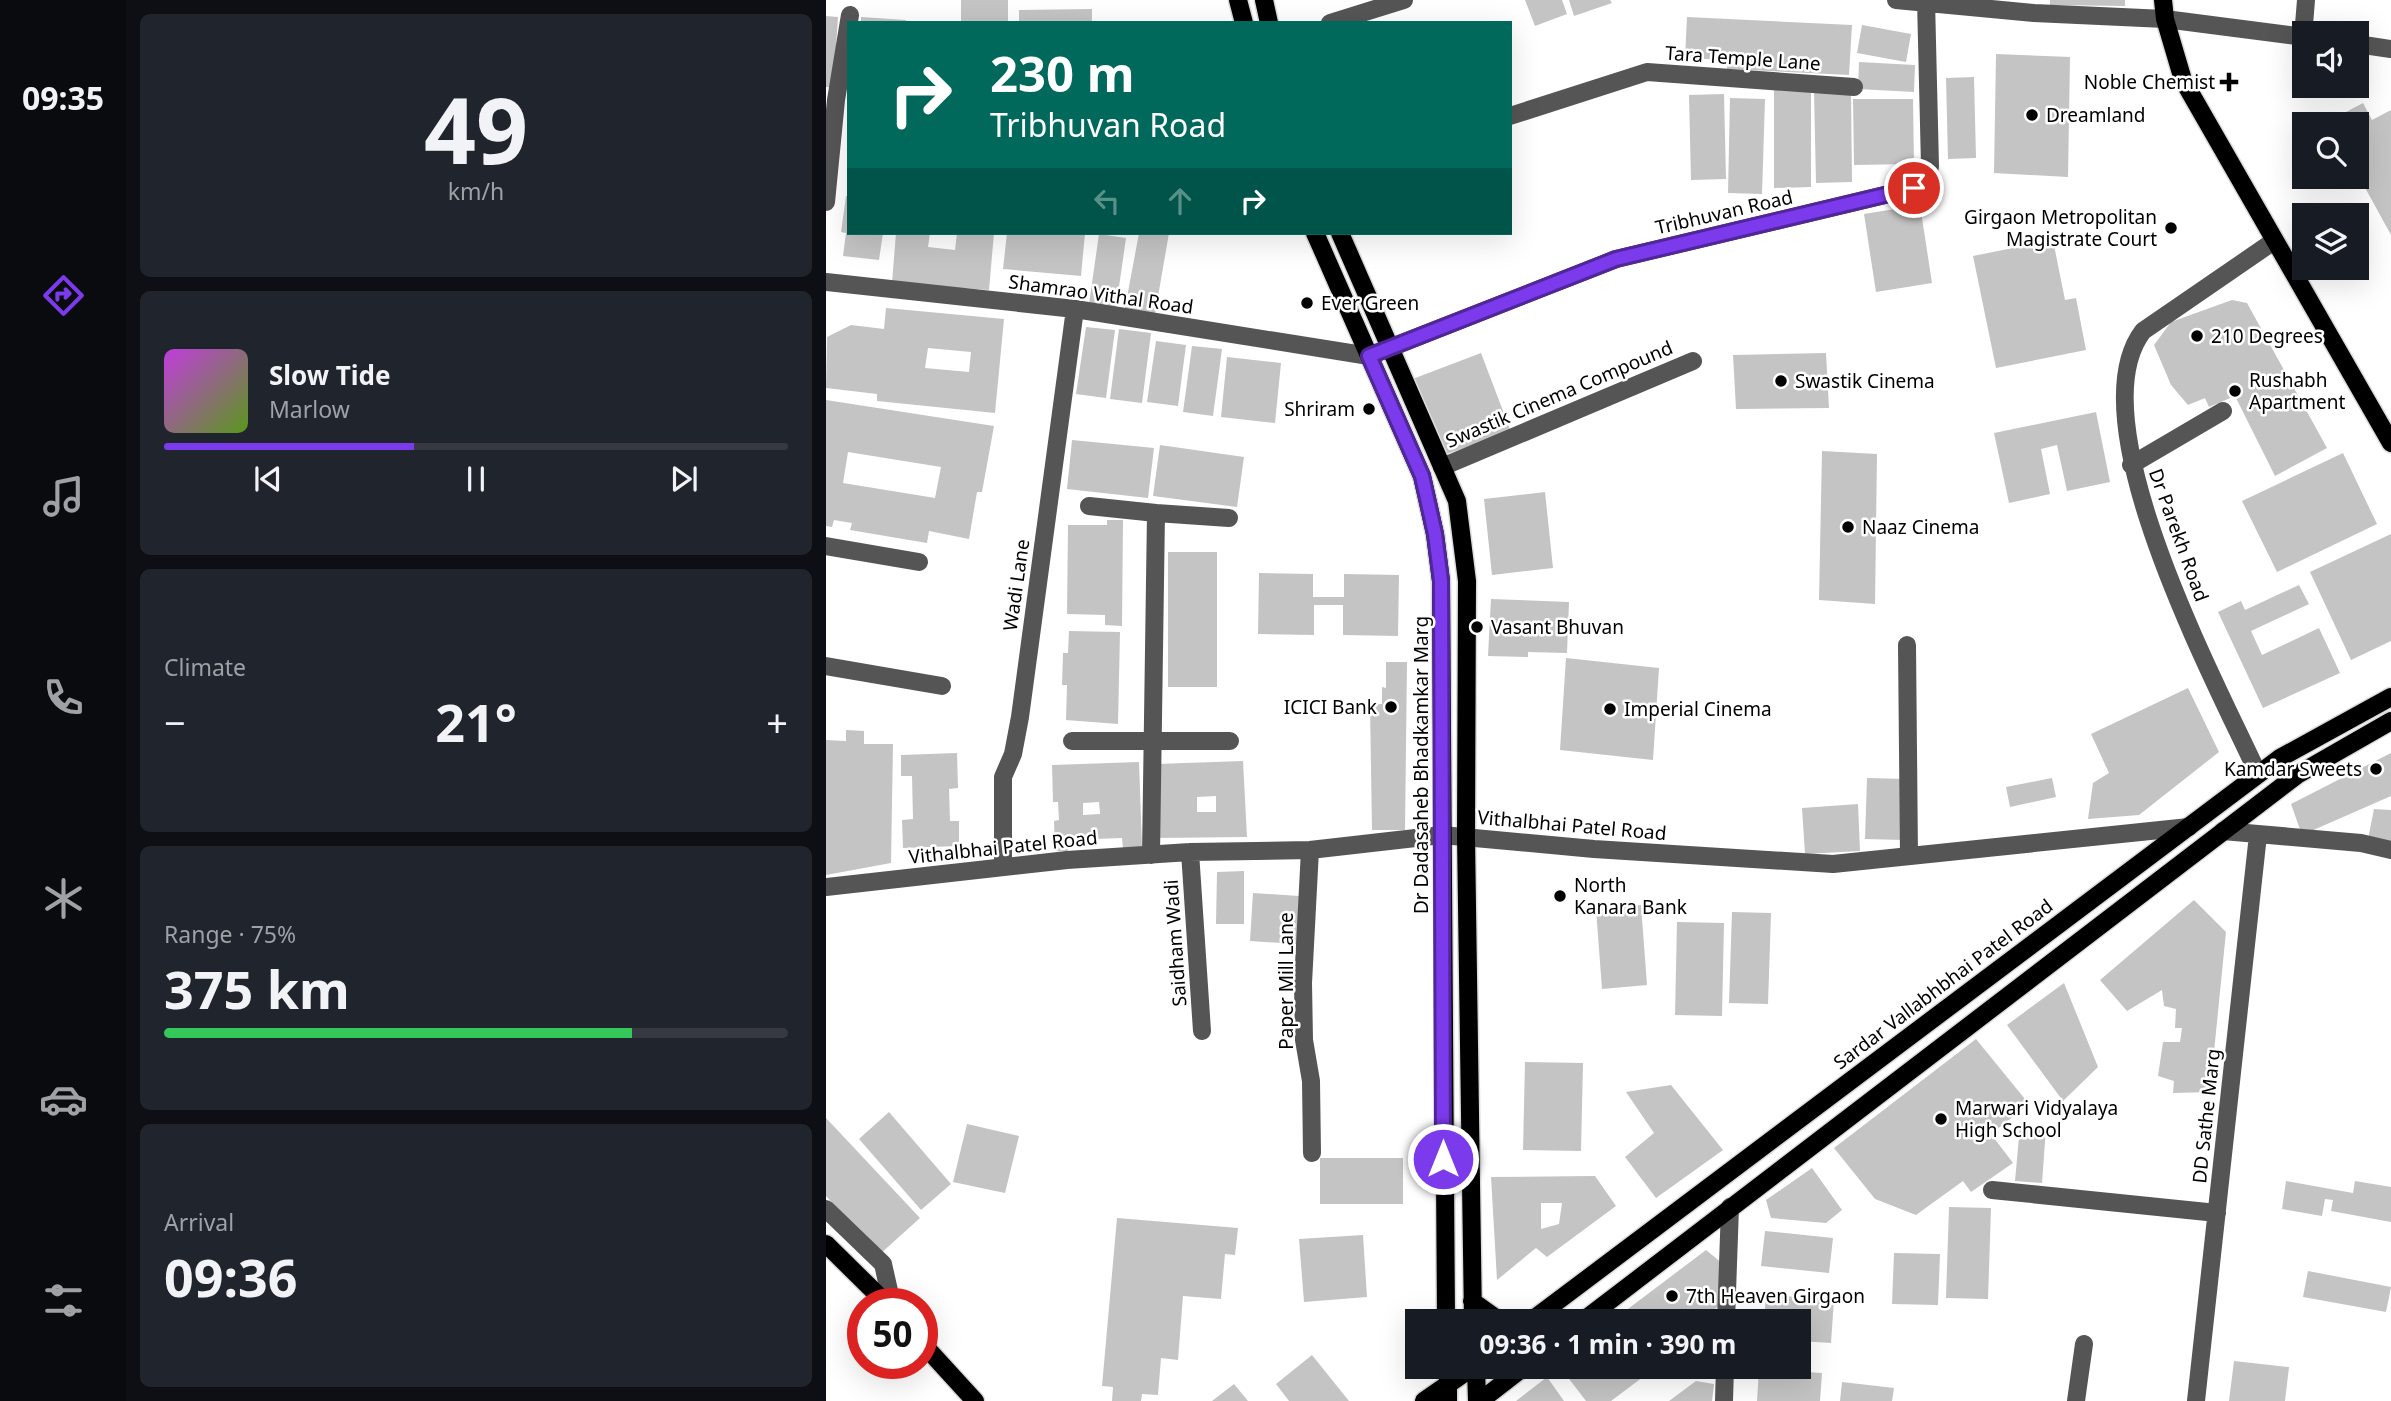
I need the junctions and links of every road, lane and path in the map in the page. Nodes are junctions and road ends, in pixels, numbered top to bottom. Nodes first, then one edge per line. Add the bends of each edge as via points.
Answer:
1 (1238, 0) edge
2 (1264, 0) edge
3 (1404, 0) edge
4 (1896, 0) edge
5 (2163, 0) edge
6 (2306, 0) edge
7 (1926, 2) edge
8 (850, 15) dead end
9 (2165, 19) junction
10 (849, 21) edge
11 (1243, 21) edge
12 (1269, 21) edge
13 (1336, 21) edge
14 (2305, 21) edge
15 (847, 28) edge
16 (2292, 35) edge
17 (2369, 46) edge
18 (2391, 49) edge
19 (1854, 87) dead end
20 (831, 99) edge
21 (1512, 115) edge
22 (826, 202) edge
23 (1316, 235) edge
24 (1344, 241) edge
25 (2274, 241) junction
26 (1326, 258) junction
27 (826, 282) edge
28 (1075, 309) junction
29 (1391, 346) junction
30 (1369, 356) junction
31 (1693, 361) dead end
32 (2223, 411) dead end
33 (2391, 443) edge
34 (2131, 465) junction
35 (1442, 467) junction
36 (1089, 506) dead end
37 (1156, 513) junction
38 (1229, 518) dead end
39 (826, 547) edge
40 (919, 562) dead end
41 (1907, 645) dead end
42 (826, 666) edge
43 (942, 686) dead end
44 (2391, 697) edge
45 (2391, 721) edge
46 (1154, 740) junction
47 (1072, 741) dead end
48 (1230, 741) dead end
49 (2258, 774) junction
50 (2189, 827) junction
51 (2223, 831) junction
52 (1442, 835) junction
53 (2258, 835) junction
54 (1466, 836) junction
55 (1310, 850) junction
56 (2391, 850) edge
57 (1190, 852) junction
58 (1151, 855) junction
59 (1909, 856) junction
60 (1003, 866) junction
61 (826, 887) edge
62 (1202, 1031) dead end
63 (1312, 1153) dead end
64 (1992, 1190) dead end
65 (1730, 1207) junction
66 (826, 1209) edge
67 (2217, 1213) junction
68 (826, 1244) edge
69 (871, 1288) edge
70 (888, 1288) edge
71 (1472, 1301) junction
72 (1446, 1309) edge
73 (1472, 1309) edge
74 (1483, 1309) edge
75 (1547, 1309) edge
76 (1598, 1309) edge
77 (1726, 1309) edge
78 (2084, 1344) dead end
79 (938, 1361) edge
80 (1476, 1379) edge
81 (1508, 1379) edge
82 (1725, 1379) edge
83 (1448, 1384) edge
84 (975, 1401) edge
85 (1424, 1401) edge
86 (1479, 1401) edge
87 (1724, 1401) edge
88 (2077, 1401) edge
89 (2196, 1401) edge

1 - 11 main road
2 - 12 main road
3 - 13 street
4 - 7 street
5 - 9 main road
6 - 14 street
7 - 9 street
7 - 29 street, Tribhuvan Road via 1928,179 1914,188 1616,259
8 - 10 street
9 - 16 street
9 - 25 main road via 2183,80
15 - 20 street
17 - 18 street
19 - 21 street, Tara Temple Lane via 1647,72
20 - 22 street
23 - 26 main road, Dr Dadasaheb Bhadkamkar Marg
24 - 26 main road
24 - 29 main road
25 - 33 main road
25 - 34 street, Dr Parekh Road via 2143,331 2131,346 2126,385
26 - 30 main road, Dr Dadasaheb Bhadkamkar Marg
27 - 28 street, Shamrao Vithal Road
28 - 30 street, Shamrao Vithal Road
28 - 60 street, Wadi Lane via 1020,717 1003,777
29 - 30 street, Tribhuvan Road
29 - 35 main road
30 - 52 main road, Dr Dadasaheb Bhadkamkar Marg via 1422,476 1435,534 1441,581
31 - 35 street, Swastik Cinema Compound
32 - 34 street
34 - 49 street, Dr Parekh Road via 2172,586
35 - 54 main road via 1457,501 1467,581
36 - 37 street
37 - 38 street
37 - 46 street
39 - 40 street
41 - 59 street
42 - 43 street
44 - 49 main road, Sardar Vallabhbhai Patel Road
45 - 51 main road via 2297,775
46 - 47 street
46 - 48 street
46 - 58 street
49 - 50 main road, Sardar Vallabhbhai Patel Road
50 - 59 street, Vithalbhai Patel Road
50 - 75 main road, Sardar Vallabhbhai Patel Road
51 - 53 street
51 - 65 main road
52 - 54 street, Vithalbhai Patel Road
52 - 55 street, Vithalbhai Patel Road
52 - 72 main road, Dr Dadasaheb Bhadkamkar Marg
53 - 56 street via 2361,843
53 - 67 street, DD Sathe Marg
54 - 59 street, Vithalbhai Patel Road via 1833,864
54 - 71 main road
55 - 57 street, Vithalbhai Patel Road
55 - 63 street, Paper Mill Lane via 1303,983
57 - 58 street, Vithalbhai Patel Road
57 - 62 street, Saidham Wadi
58 - 60 street, Vithalbhai Patel Road
60 - 61 street, Vithalbhai Patel Road
64 - 67 street
65 - 76 main road
65 - 77 street
66 - 70 street via 883,1264
67 - 89 street, DD Sathe Marg
68 - 69 main road
71 - 73 main road
71 - 74 main road
78 - 88 street
79 - 84 main road
80 - 86 main road
81 - 86 main road
82 - 87 street
83 - 85 main road

